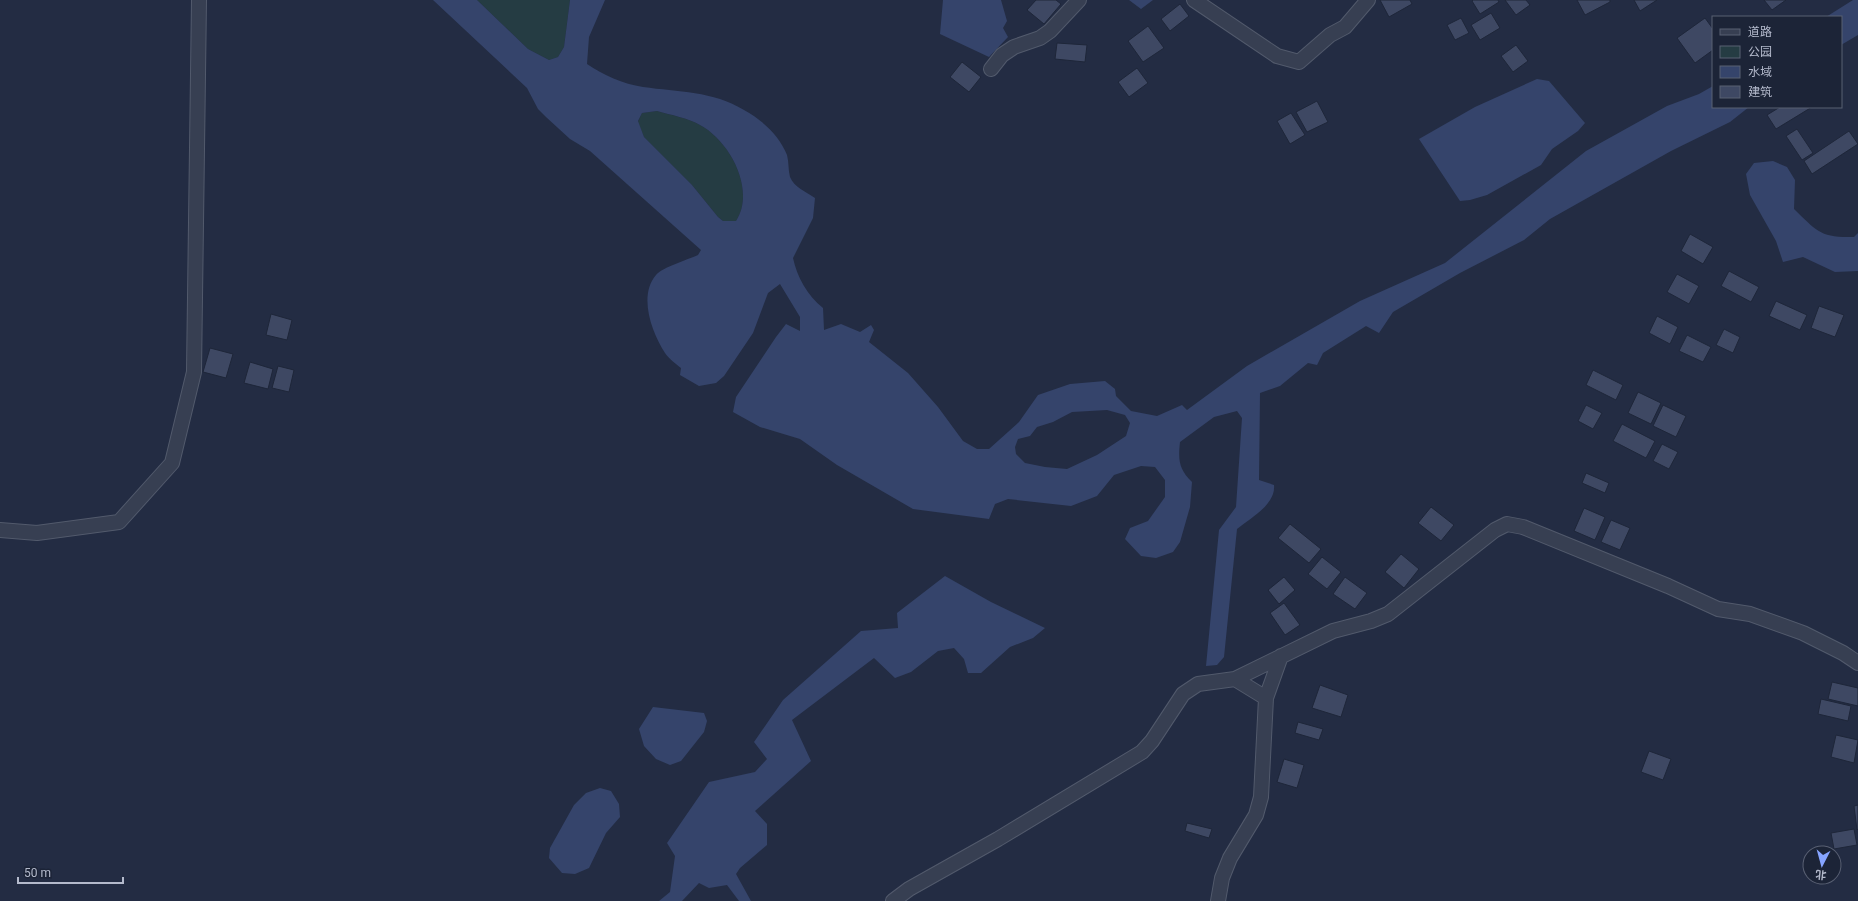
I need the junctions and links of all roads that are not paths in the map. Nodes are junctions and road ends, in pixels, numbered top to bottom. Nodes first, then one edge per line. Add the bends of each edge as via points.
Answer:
1 (199, 0) edge
2 (1079, 0) edge
3 (1194, 0) edge
4 (1368, 0) edge
5 (991, 69) dead end
6 (0, 530) edge
7 (1281, 656) junction
8 (1858, 663) edge
9 (1235, 679) junction
10 (1266, 698) junction
11 (893, 901) edge
12 (1218, 901) edge

1 - 6 street via 194,372 172,463 119,522 37,534
2 - 5 street via 1050,31 1040,38 1014,47 1002,55
3 - 4 street via 1277,56 1298,62 1330,35 1345,27
7 - 8 street via 1333,631 1388,614 1495,530 1507,524 1530,530 1718,609 1750,614 1803,633
7 - 9 street
7 - 10 street
9 - 10 street
9 - 11 street via 1198,684 1183,694 1142,752 998,839 909,889
10 - 12 street via 1261,797 1256,816 1230,858 1222,878

